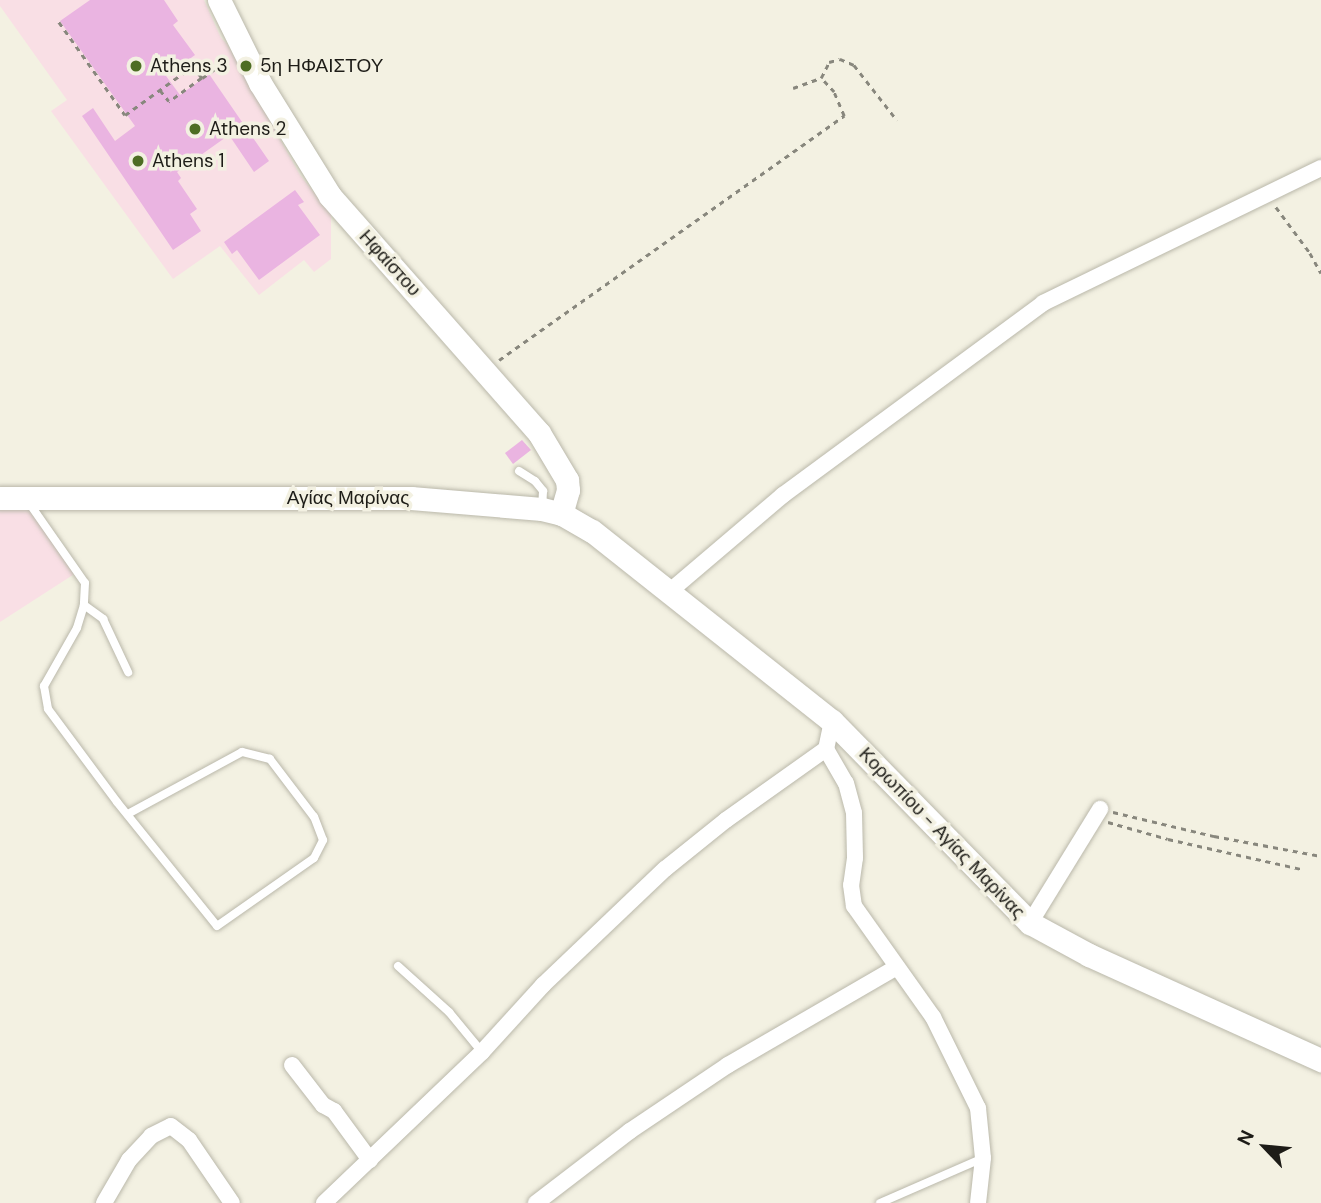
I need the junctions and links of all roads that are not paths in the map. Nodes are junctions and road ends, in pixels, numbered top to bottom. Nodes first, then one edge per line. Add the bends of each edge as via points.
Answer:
1 (219, 0) edge
2 (1321, 168) edge
3 (519, 471) dead end
4 (0, 498) edge
5 (25, 498) junction
6 (551, 511) junction
7 (669, 592) junction
8 (84, 605) junction
9 (128, 672) dead end
10 (832, 721) junction
11 (826, 749) junction
12 (1097, 813) road end
13 (128, 814) junction
14 (1030, 923) junction
15 (398, 966) dead end
16 (897, 967) junction
17 (482, 1052) junction
18 (1321, 1060) edge
19 (292, 1065) dead end
20 (983, 1158) junction
21 (370, 1160) junction
22 (104, 1203) edge
23 (232, 1203) edge
24 (324, 1203) edge
25 (536, 1203) edge
26 (880, 1203) edge
27 (978, 1203) edge

1 - 6 main road, Ηφαίστου via 266,93 330,196 535,427 563,472 568,490
2 - 7 street via 1043,303 783,495
3 - 6 lane via 536,481
4 - 5 main road, Αγίας Μαρίνας
5 - 6 main road, Αγίας Μαρίνας via 411,498
5 - 8 lane via 85,583
6 - 7 main road, Αγίας Μαρίνας via 592,531
7 - 10 main road, Κορωπίου - Αγίας Μαρίνας
8 - 9 lane via 103,619
8 - 13 lane via 78,628 44,686 45,697 48,709
10 - 11 street
10 - 14 main road, Κορωπίου - Αγίας Μαρίνας
11 - 16 street via 846,783 854,813 854,906
11 - 17 street via 665,869 543,985
12 - 14 street
13 - 13 lane via 217,926 314,858 323,840 314,817 270,759 242,752
14 - 18 main road, Κορωπίου - Αγίας Μαρίνας
15 - 17 lane via 449,1012
16 - 20 street via 933,1017 961,1069 978,1108
16 - 25 street via 728,1065 630,1131
17 - 21 street
19 - 21 street
20 - 26 lane
20 - 27 street
21 - 24 street
22 - 23 street via 129,1160 151,1136 171,1126 189,1140

